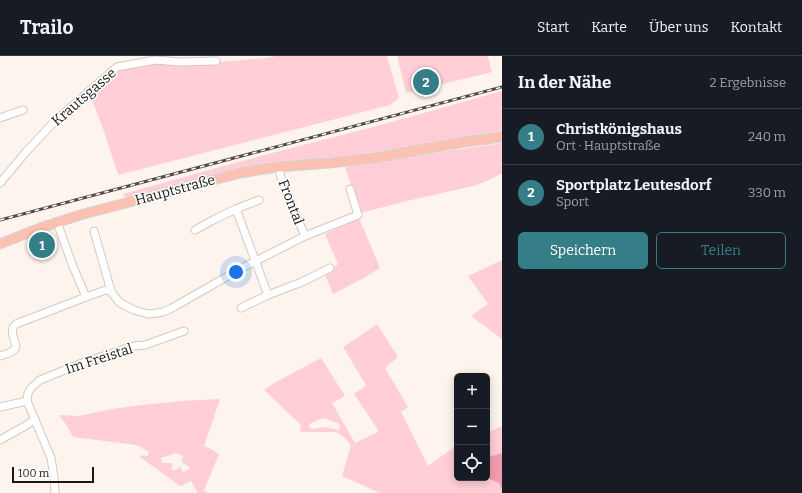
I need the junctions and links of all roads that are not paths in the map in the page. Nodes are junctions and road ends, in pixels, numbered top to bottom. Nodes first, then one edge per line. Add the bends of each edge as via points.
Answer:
1 (216, 61) dead end
2 (23, 110) dead end
3 (0, 118) edge
4 (502, 137) edge
5 (278, 167) junction
6 (0, 184) edge
7 (350, 189) dead end
8 (259, 200) dead end
9 (236, 210) junction
10 (57, 222) junction
11 (195, 230) dead end
12 (94, 231) dead end
13 (305, 236) junction
14 (0, 244) edge
15 (255, 261) junction
16 (330, 268) dead end
17 (111, 291) junction
18 (268, 295) junction
19 (86, 297) junction
20 (241, 308) dead end
21 (184, 331) dead end
22 (0, 356) edge
23 (27, 401) junction
24 (0, 407) edge
25 (35, 419) junction
26 (0, 440) edge
27 (55, 493) edge

1 - 6 street, Krautsgasse via 155,60 117,67 53,124
2 - 3 street
4 - 5 main road, Hauptstraße via 390,156
5 - 10 main road, Hauptstraße via 228,175
5 - 13 street, Frontal
7 - 13 street via 358,215
8 - 9 street
9 - 11 street
9 - 15 street
10 - 14 main road, Hauptstraße
10 - 19 street
12 - 17 street
13 - 15 street
15 - 17 street via 172,308 158,313 148,314 126,307
15 - 18 street
16 - 18 street
17 - 19 street via 106,290
18 - 20 street
19 - 22 street via 13,326 15,349
21 - 23 street, Im Freistal via 82,363 40,380 31,388
23 - 24 street
23 - 25 street
25 - 26 street
25 - 27 street via 51,458

